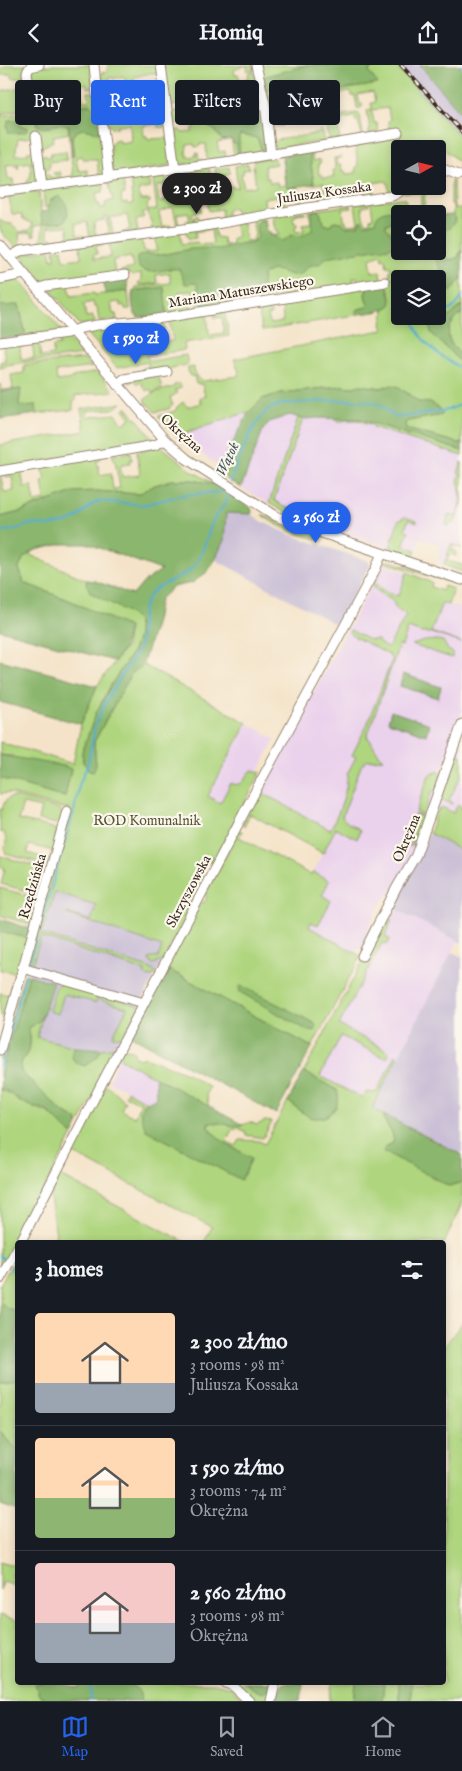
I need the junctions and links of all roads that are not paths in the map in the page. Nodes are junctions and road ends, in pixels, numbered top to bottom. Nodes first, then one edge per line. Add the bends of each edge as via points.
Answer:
1 (39, 65) edge
2 (94, 65) edge
3 (161, 65) edge
4 (256, 65) edge
5 (28, 80) edge
6 (96, 80) edge
7 (103, 128) dead end
8 (398, 133) dead end
9 (36, 136) dead end
10 (271, 155) junction
11 (176, 169) junction
12 (446, 170) edge
13 (458, 175) dead end
14 (109, 179) junction
15 (42, 187) junction
16 (0, 192) edge
17 (394, 195) edge
18 (0, 245) edge
19 (10, 257) junction
20 (24, 274) junction
21 (125, 275) dead end
22 (0, 279) edge
23 (385, 282) dead end
24 (37, 289) junction
25 (72, 331) junction
26 (0, 342) edge
27 (167, 372) dead end
28 (117, 385) junction
29 (165, 440) junction
30 (0, 471) edge
31 (382, 553) junction
32 (462, 580) edge
33 (462, 725) edge
34 (67, 811) dead end
35 (362, 956) dead end
36 (22, 968) junction
37 (144, 1003) junction
38 (0, 1050) edge
39 (22, 1240) edge
40 (15, 1253) edge
41 (0, 1279) edge
42 (232, 1685) edge
43 (275, 1685) edge
44 (249, 1701) edge
45 (272, 1701) edge

1 - 5 street via 30,67
2 - 6 street
3 - 11 street
4 - 10 street via 265,103
7 - 14 street
8 - 10 street
9 - 15 street
10 - 11 street
11 - 14 street
12 - 13 street
14 - 15 street
15 - 16 street
17 - 19 street, Juliusza Kossaka via 199,227 20,251
18 - 19 street, Okrężna
19 - 20 street, Okrężna
20 - 22 street
20 - 24 street, Okrężna
21 - 24 street
23 - 25 street, Mariana Matuszewskiego
24 - 25 street, Okrężna
25 - 26 street, Mariana Matuszewskiego
25 - 28 street, Okrężna
27 - 28 street via 124,379
28 - 29 street, Okrężna
29 - 30 street via 155,445
29 - 31 street, Okrężna via 186,459 276,516
31 - 32 street, Okrężna
31 - 37 street, Skrzyszowska
33 - 35 street, Okrężna via 416,855
34 - 36 street, Rzędzińska
36 - 37 street
36 - 38 street, Rzędzińska
37 - 39 street, Skrzyszowska
40 - 41 street
42 - 44 street
43 - 45 street

